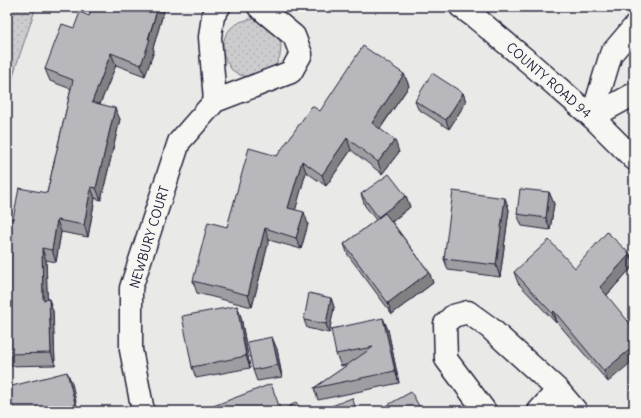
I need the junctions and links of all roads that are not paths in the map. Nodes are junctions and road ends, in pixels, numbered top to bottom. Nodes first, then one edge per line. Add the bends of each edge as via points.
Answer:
1 (219, 7) edge
2 (259, 7) edge
3 (461, 7) edge
4 (634, 27) edge
5 (634, 94) edge
6 (215, 101) junction
7 (592, 117) junction
8 (634, 159) edge
9 (558, 390) junction
10 (143, 411) edge
11 (485, 411) edge
12 (539, 411) edge
13 (576, 411) edge

1 - 6 street via 213,16 210,37
2 - 6 street, NEWBURY COURT via 294,36 301,54 291,72
3 - 7 street, COUNTY ROAD 94
4 - 7 street via 611,54
5 - 7 street
6 - 10 street, NEWBURY COURT via 179,142 131,288 131,350
7 - 8 street, COUNTY ROAD 94
9 - 11 street via 490,328 468,312 453,316 445,324 446,359
9 - 12 street
9 - 13 street

